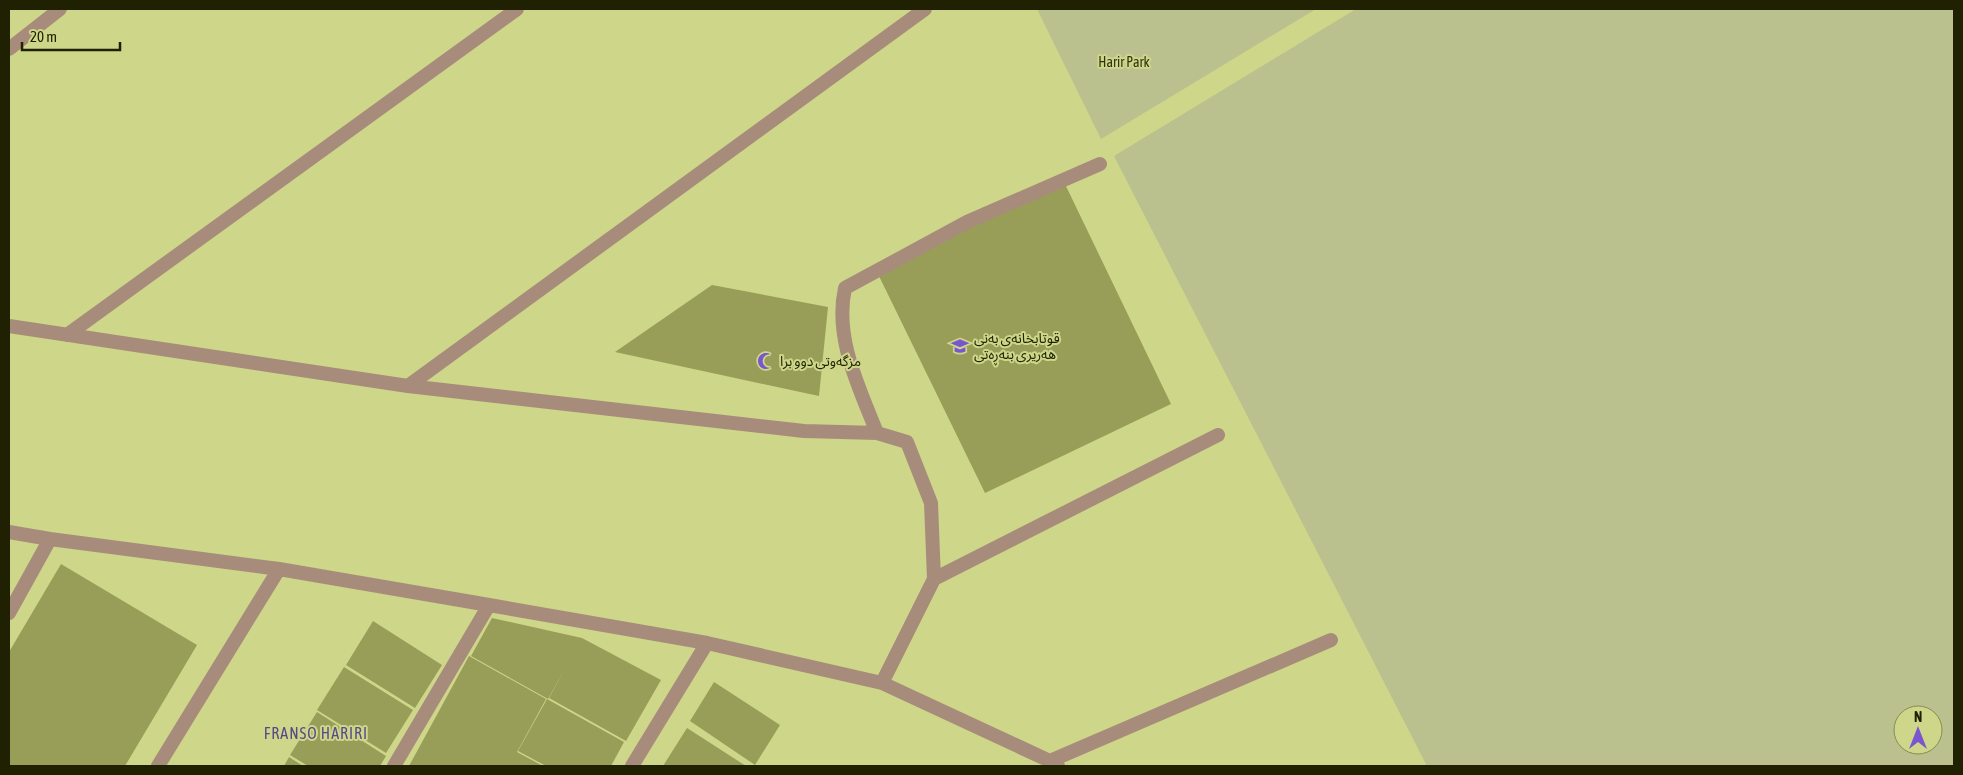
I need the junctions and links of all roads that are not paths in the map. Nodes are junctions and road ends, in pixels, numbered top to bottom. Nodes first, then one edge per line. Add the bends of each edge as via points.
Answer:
1 (60, 9) edge
2 (518, 9) edge
3 (924, 9) edge
4 (9, 49) edge
5 (1100, 164) dead end
6 (9, 326) edge
7 (67, 335) junction
8 (408, 386) junction
9 (877, 434) junction
10 (1218, 435) dead end
11 (9, 532) edge
12 (50, 539) junction
13 (279, 569) junction
14 (934, 579) junction
15 (489, 605) junction
16 (9, 613) edge
17 (1331, 640) dead end
18 (707, 644) junction
19 (882, 683) junction
20 (1054, 763) edge
21 (158, 766) edge
22 (394, 766) edge
23 (632, 766) edge

1 - 4 street
2 - 7 street
3 - 8 street
5 - 9 street via 967,222 845,288 841,308 849,362
6 - 7 street
7 - 8 street
8 - 9 street via 804,431
9 - 14 street via 906,442 910,450 930,503
10 - 14 street
11 - 12 street
12 - 13 street
12 - 16 street
13 - 15 street
13 - 21 street
14 - 19 street
15 - 18 street
15 - 22 street
17 - 20 street
18 - 19 street
18 - 23 street
19 - 20 street

